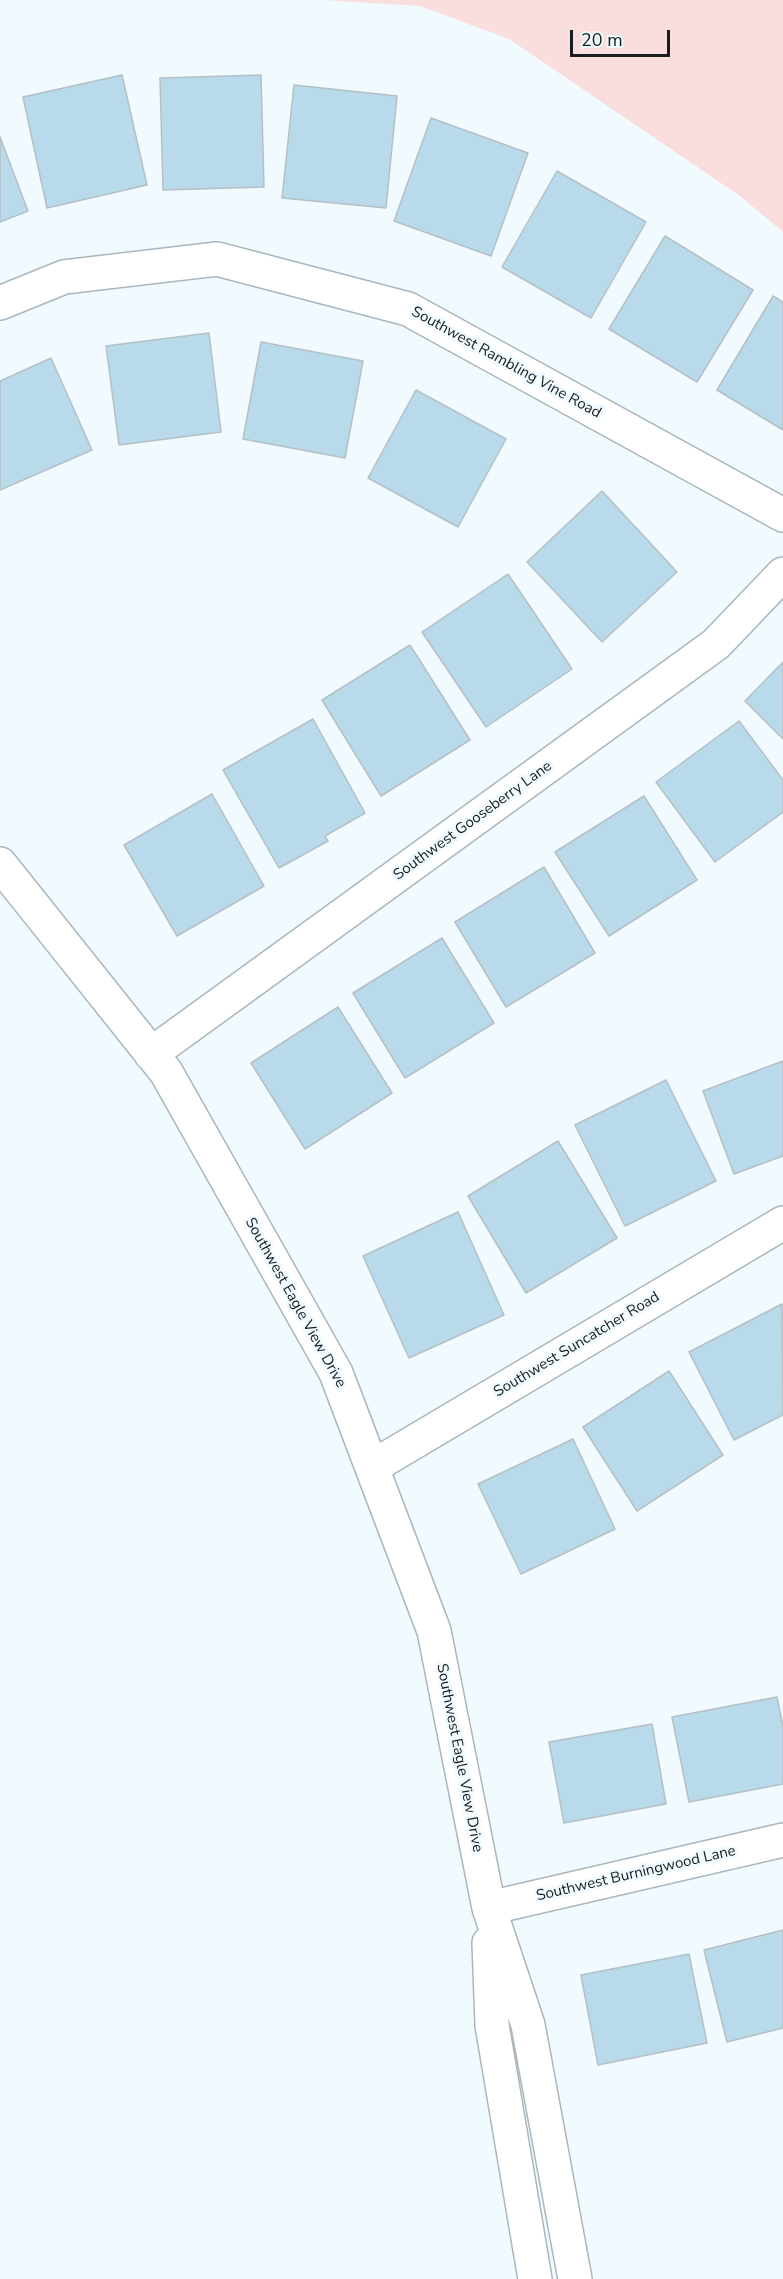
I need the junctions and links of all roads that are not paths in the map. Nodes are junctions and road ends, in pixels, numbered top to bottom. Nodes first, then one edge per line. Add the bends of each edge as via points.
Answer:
1 (0, 303) edge
2 (783, 515) edge
3 (783, 573) edge
4 (0, 864) edge
5 (151, 1054) junction
6 (783, 1223) edge
7 (372, 1467) junction
8 (783, 1840) edge
9 (489, 1908) junction
10 (535, 2279) edge
11 (575, 2279) edge

1 - 2 street, Southwest Rambling Vine Road via 64,277 217,259 408,309
3 - 5 street, Southwest Gooseberry Lane via 716,644
4 - 5 street, Southwest Eagle View Drive
5 - 7 street, Southwest Eagle View Drive via 166,1072 336,1373
6 - 7 street, Southwest Suncatcher Road
7 - 9 street, Southwest Eagle View Drive via 434,1631
8 - 9 street, Southwest Burningwood Lane
9 - 10 street, Southwest Eagle View Drive via 492,2025
9 - 11 street, Southwest Eagle View Drive via 528,2025

